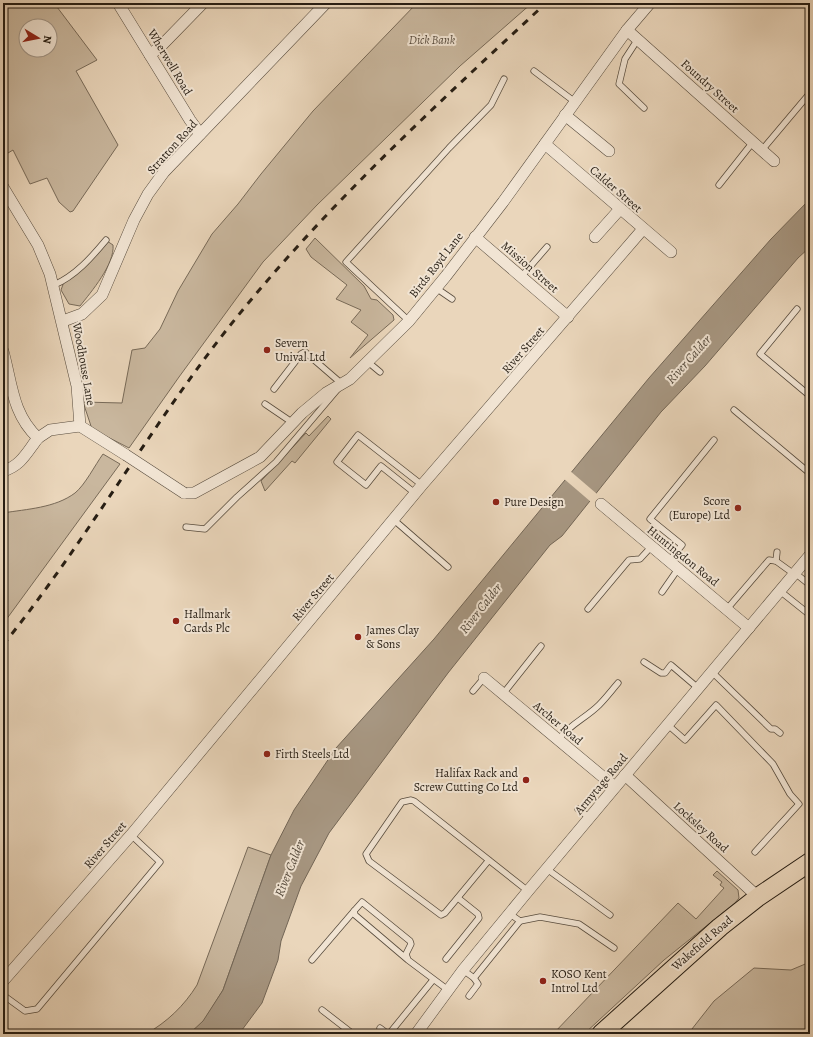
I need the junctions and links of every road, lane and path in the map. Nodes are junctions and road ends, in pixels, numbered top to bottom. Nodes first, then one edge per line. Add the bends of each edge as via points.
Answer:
1 (118, 3) edge
2 (203, 3) edge
3 (326, 3) edge
4 (650, 3) edge
5 (627, 30) junction
6 (638, 39) junction
7 (150, 55) junction
8 (534, 71) dead end
9 (504, 78) dead end
10 (810, 93) edge
11 (575, 102) junction
12 (644, 108) dead end
13 (565, 115) junction
14 (200, 134) junction
15 (753, 142) junction
16 (545, 144) junction
17 (609, 150) dead end
18 (762, 150) junction
19 (774, 161) dead end
20 (719, 185) dead end
21 (3, 187) edge
22 (620, 209) junction
23 (643, 229) junction
24 (475, 237) junction
25 (595, 237) dead end
26 (106, 240) dead end
27 (547, 247) dead end
28 (671, 252) dead end
29 (521, 277) junction
30 (54, 285) junction
31 (436, 288) junction
32 (452, 300) dead end
33 (797, 309) dead end
34 (568, 317) junction
35 (63, 321) junction
36 (409, 321) junction
37 (3, 351) edge
38 (368, 362) junction
39 (380, 372) dead end
40 (342, 384) junction
41 (274, 389) dead end
42 (810, 396) edge
43 (264, 404) dead end
44 (734, 410) dead end
45 (293, 424) junction
46 (80, 426) junction
47 (38, 438) junction
48 (714, 440) dead end
49 (810, 467) edge
50 (3, 471) edge
51 (419, 489) junction
52 (601, 504) dead end
53 (394, 520) junction
54 (186, 527) dead end
55 (651, 547) junction
56 (777, 552) dead end
57 (808, 560) edge
58 (669, 561) junction
59 (776, 561) junction
60 (448, 567) dead end
61 (678, 569) junction
62 (795, 573) junction
63 (810, 585) edge
64 (780, 591) junction
65 (662, 592) dead end
66 (588, 609) dead end
67 (727, 609) junction
68 (810, 615) edge
69 (749, 628) junction
70 (541, 646) dead end
71 (644, 662) dead end
72 (712, 672) junction
73 (484, 678) joint
74 (618, 683) dead end
75 (698, 688) junction
76 (473, 691) dead end
77 (503, 694) junction
78 (668, 725) junction
79 (780, 733) dead end
80 (558, 740) junction
81 (625, 775) junction
82 (615, 787) junction
83 (578, 809) dead end
84 (590, 818) junction
85 (131, 835) junction
86 (755, 852) dead end
87 (489, 860) junction
88 (810, 862) edge
89 (547, 869) junction
90 (528, 891) junction
91 (758, 897) junction
92 (458, 898) junction
93 (354, 911) junction
94 (510, 914) junction
95 (610, 914) dead end
96 (520, 921) junction
97 (614, 948) dead end
98 (446, 959) dead end
99 (312, 960) dead end
100 (408, 960) junction
101 (463, 970) junction
102 (474, 978) junction
103 (433, 980) junction
104 (3, 981) edge
105 (448, 990) junction
106 (3, 995) edge
107 (469, 996) dead end
108 (322, 1010) dead end
109 (380, 1028) dead end
110 (353, 1034) edge
111 (389, 1034) edge
112 (416, 1034) edge
113 (601, 1034) edge

1 - 7 street, Wherwell Road
2 - 7 street
3 - 14 street, Stratton Road
4 - 5 street, Birds Royd Lane
5 - 6 street, Foundry Street
5 - 11 street, Birds Royd Lane
6 - 12 lane via 625,59 619,84
6 - 15 street, Foundry Street
7 - 14 street, Wherwell Road
8 - 11 lane
9 - 36 lane via 491,105 346,262
10 - 18 lane
11 - 13 street, Birds Royd Lane
13 - 16 street, Birds Royd Lane
13 - 17 street
14 - 35 street, Stratton Road via 164,172 148,194 102,295 82,314
15 - 18 street, Foundry Street
15 - 20 lane
16 - 22 street, Calder Street
16 - 24 street, Birds Royd Lane
18 - 19 street, Foundry Street
21 - 30 street, Woodhouse Lane via 45,258
22 - 23 street, Calder Street
22 - 25 street
23 - 28 street, Calder Street
23 - 34 street, River Street
24 - 29 street, Mission Street
24 - 31 street, Birds Royd Lane
26 - 30 lane via 78,270
27 - 29 lane
29 - 34 street, Mission Street
30 - 35 street, Woodhouse Lane
31 - 32 lane
31 - 36 street, Birds Royd Lane
33 - 42 lane via 760,354
34 - 51 street, River Street
35 - 46 street, Woodhouse Lane via 77,386
36 - 38 street, Birds Royd Lane
37 - 47 street via 18,412
38 - 39 lane
38 - 40 street, Birds Royd Lane
40 - 41 lane via 305,352
40 - 45 street, Birds Royd Lane via 326,393
40 - 54 lane via 276,462 236,497 216,519 205,529
43 - 45 lane
44 - 49 lane via 807,471
45 - 46 street, Birds Royd Lane, bridge via 260,457 189,493
46 - 47 street via 50,430
47 - 50 street via 22,461
48 - 58 lane via 650,519 682,545
51 - 51 lane via 392,462 358,435 337,462 366,485 381,466
51 - 53 street, River Street
52 - 55 street, Huntingdon Road
53 - 60 lane
53 - 85 street, River Street
55 - 58 street, Huntingdon Road
55 - 66 lane via 640,559 629,560
56 - 59 lane
57 - 62 street, Armytage Road
58 - 61 street, Huntingdon Road
59 - 62 lane
59 - 67 lane via 769,560
61 - 65 lane
61 - 67 street, Huntingdon Road
62 - 63 lane
62 - 64 street, Armytage Road
64 - 68 lane
64 - 69 street, Armytage Road
67 - 69 street, Huntingdon Road
69 - 72 street, Armytage Road
70 - 77 lane
71 - 75 lane via 661,673 671,665
72 - 75 street, Armytage Road
72 - 79 lane via 771,729 775,728
73 - 76 lane
73 - 77 street, Archer Road
74 - 80 lane via 599,705 567,728
75 - 78 street, Armytage Road
77 - 80 street, Archer Road
78 - 81 street, Armytage Road
78 - 86 lane via 685,740 716,705 773,764 790,794 799,804
80 - 82 street, Archer Road
81 - 82 street, Armytage Road
81 - 91 street, Locksley Road
82 - 84 street, Armytage Road
83 - 84 lane
84 - 89 street, Armytage Road
85 - 104 street, River Street
85 - 106 lane via 160,862 37,1009 25,1011
87 - 90 lane
87 - 92 lane
87 - 92 lane via 414,801 402,802 367,851 367,858 439,914 444,913
88 - 91 main road, Wakefield Road
89 - 90 street, Armytage Road
89 - 95 lane
90 - 94 street, Armytage Road
91 - 113 main road, Wakefield Road via 720,927
92 - 98 lane via 478,914 479,918
93 - 99 lane
93 - 100 lane via 355,915
93 - 100 lane via 362,902 410,941 406,954
94 - 96 lane
94 - 101 street, Armytage Road
96 - 97 lane via 540,917 579,924
96 - 102 lane
100 - 103 lane
101 - 102 lane
101 - 105 street, Armytage Road
102 - 107 lane via 478,984
103 - 105 lane
103 - 111 lane
105 - 112 street, Armytage Road
108 - 110 lane
109 - 111 lane

